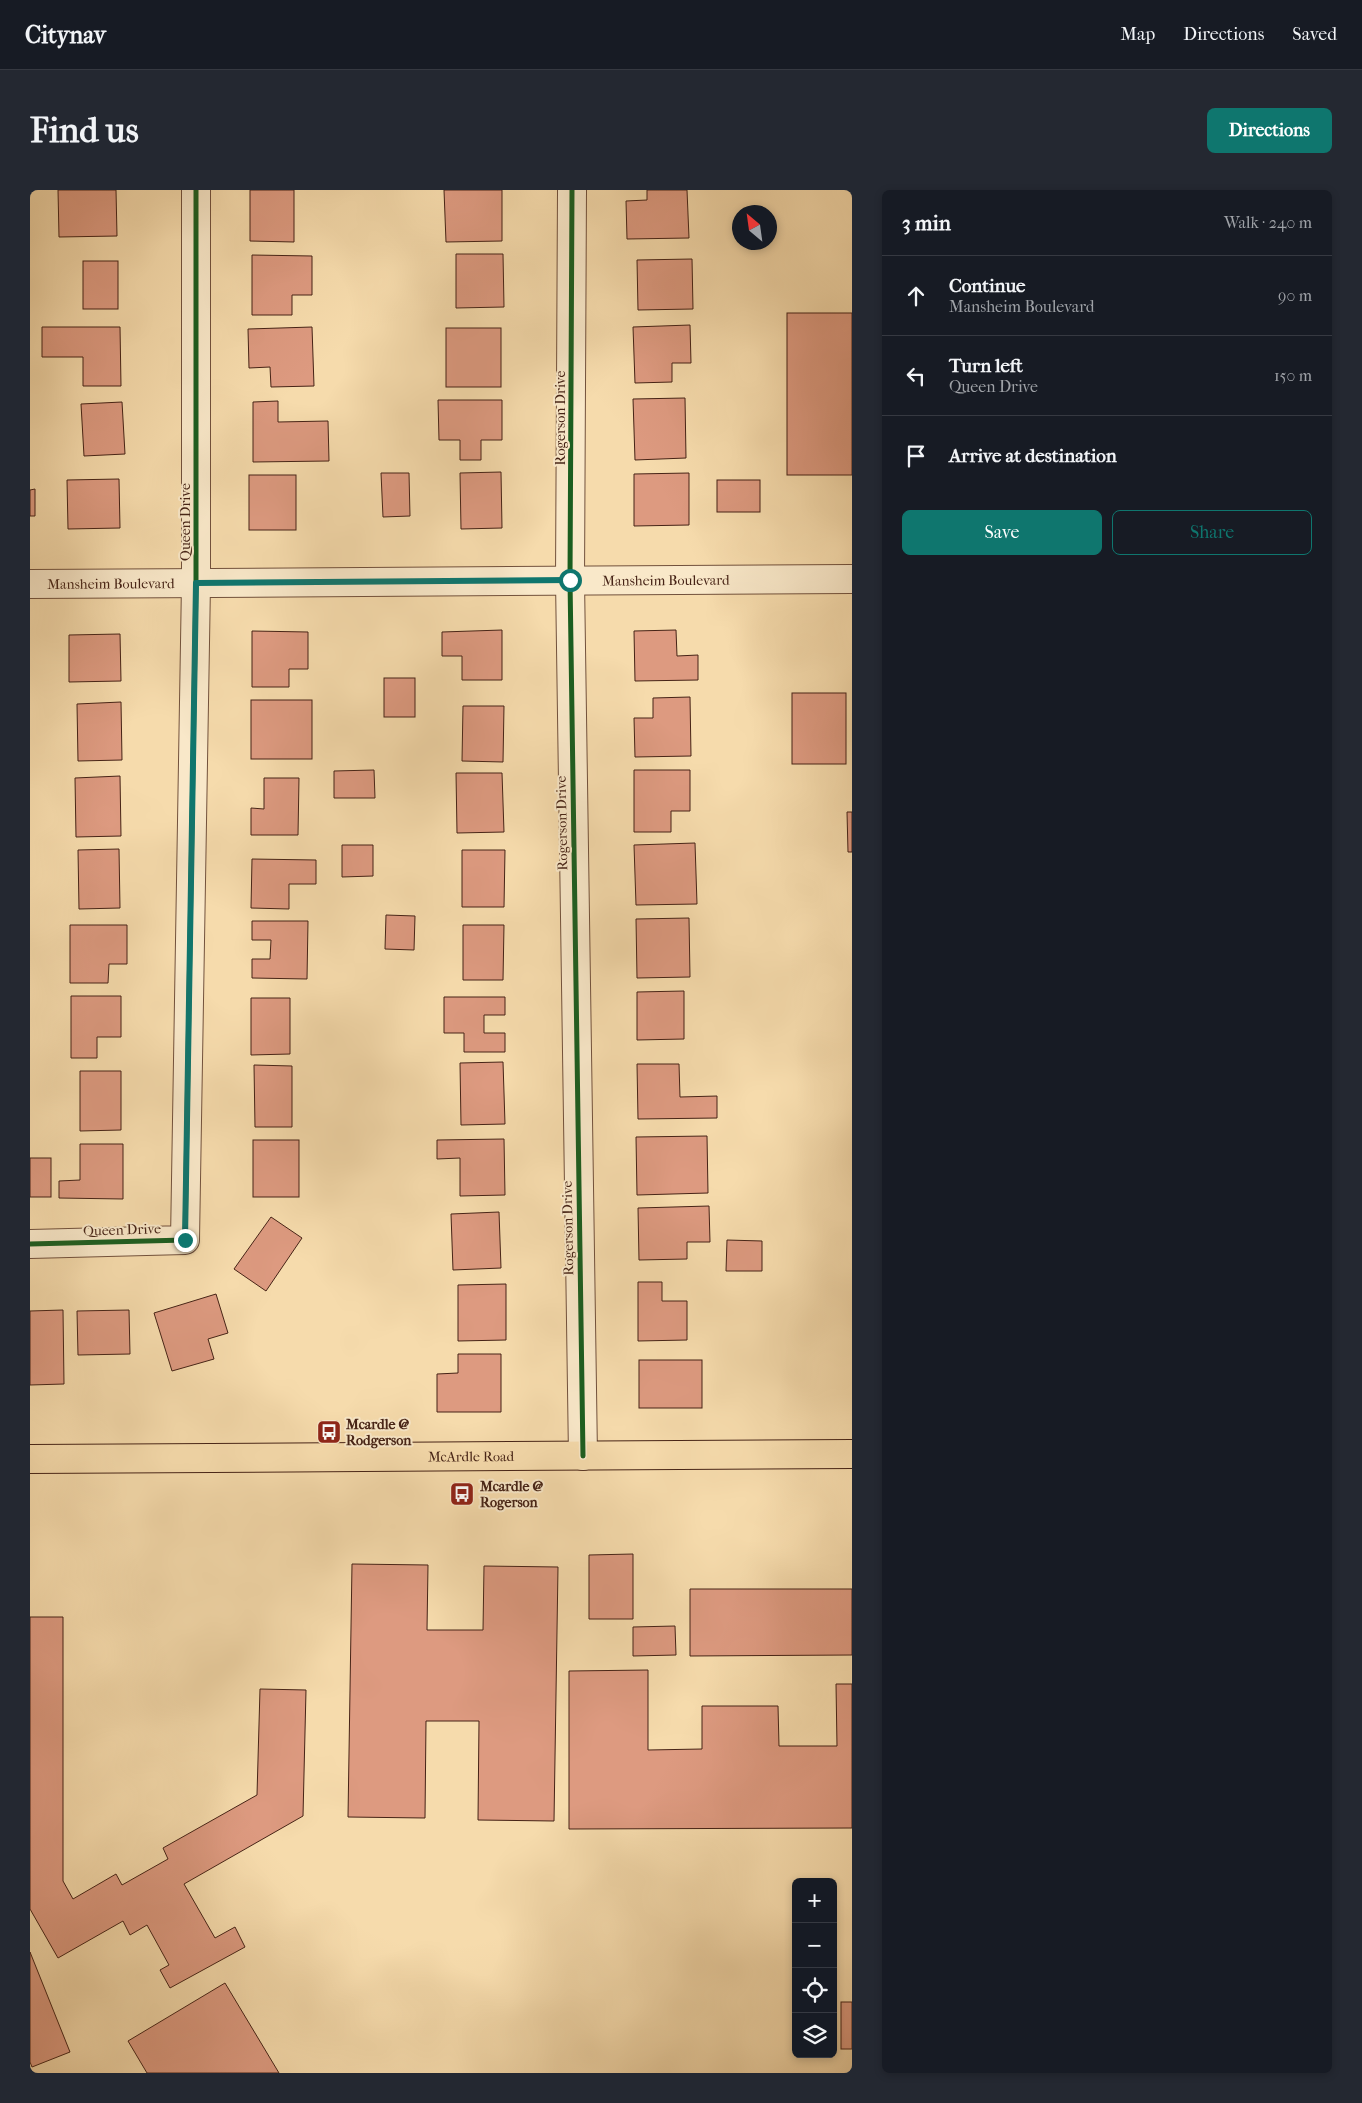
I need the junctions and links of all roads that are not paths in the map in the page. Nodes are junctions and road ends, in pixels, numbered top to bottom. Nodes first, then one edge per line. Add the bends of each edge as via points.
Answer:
1 (196, 190) edge
2 (572, 190) edge
3 (852, 578) edge
4 (570, 580) junction
5 (196, 583) junction
6 (30, 584) edge
7 (30, 1244) edge
8 (852, 1454) edge
9 (583, 1456) junction
10 (30, 1459) edge

1 - 5 street, Queen Drive
2 - 4 street, Rogerson Drive
3 - 4 street, Mansheim Boulevard
4 - 5 street, Mansheim Boulevard
4 - 9 street, Rogerson Drive
5 - 6 street, Mansheim Boulevard
5 - 7 street, Queen Drive via 185,1240
8 - 9 main road, McArdle Road
9 - 10 main road, McArdle Road

